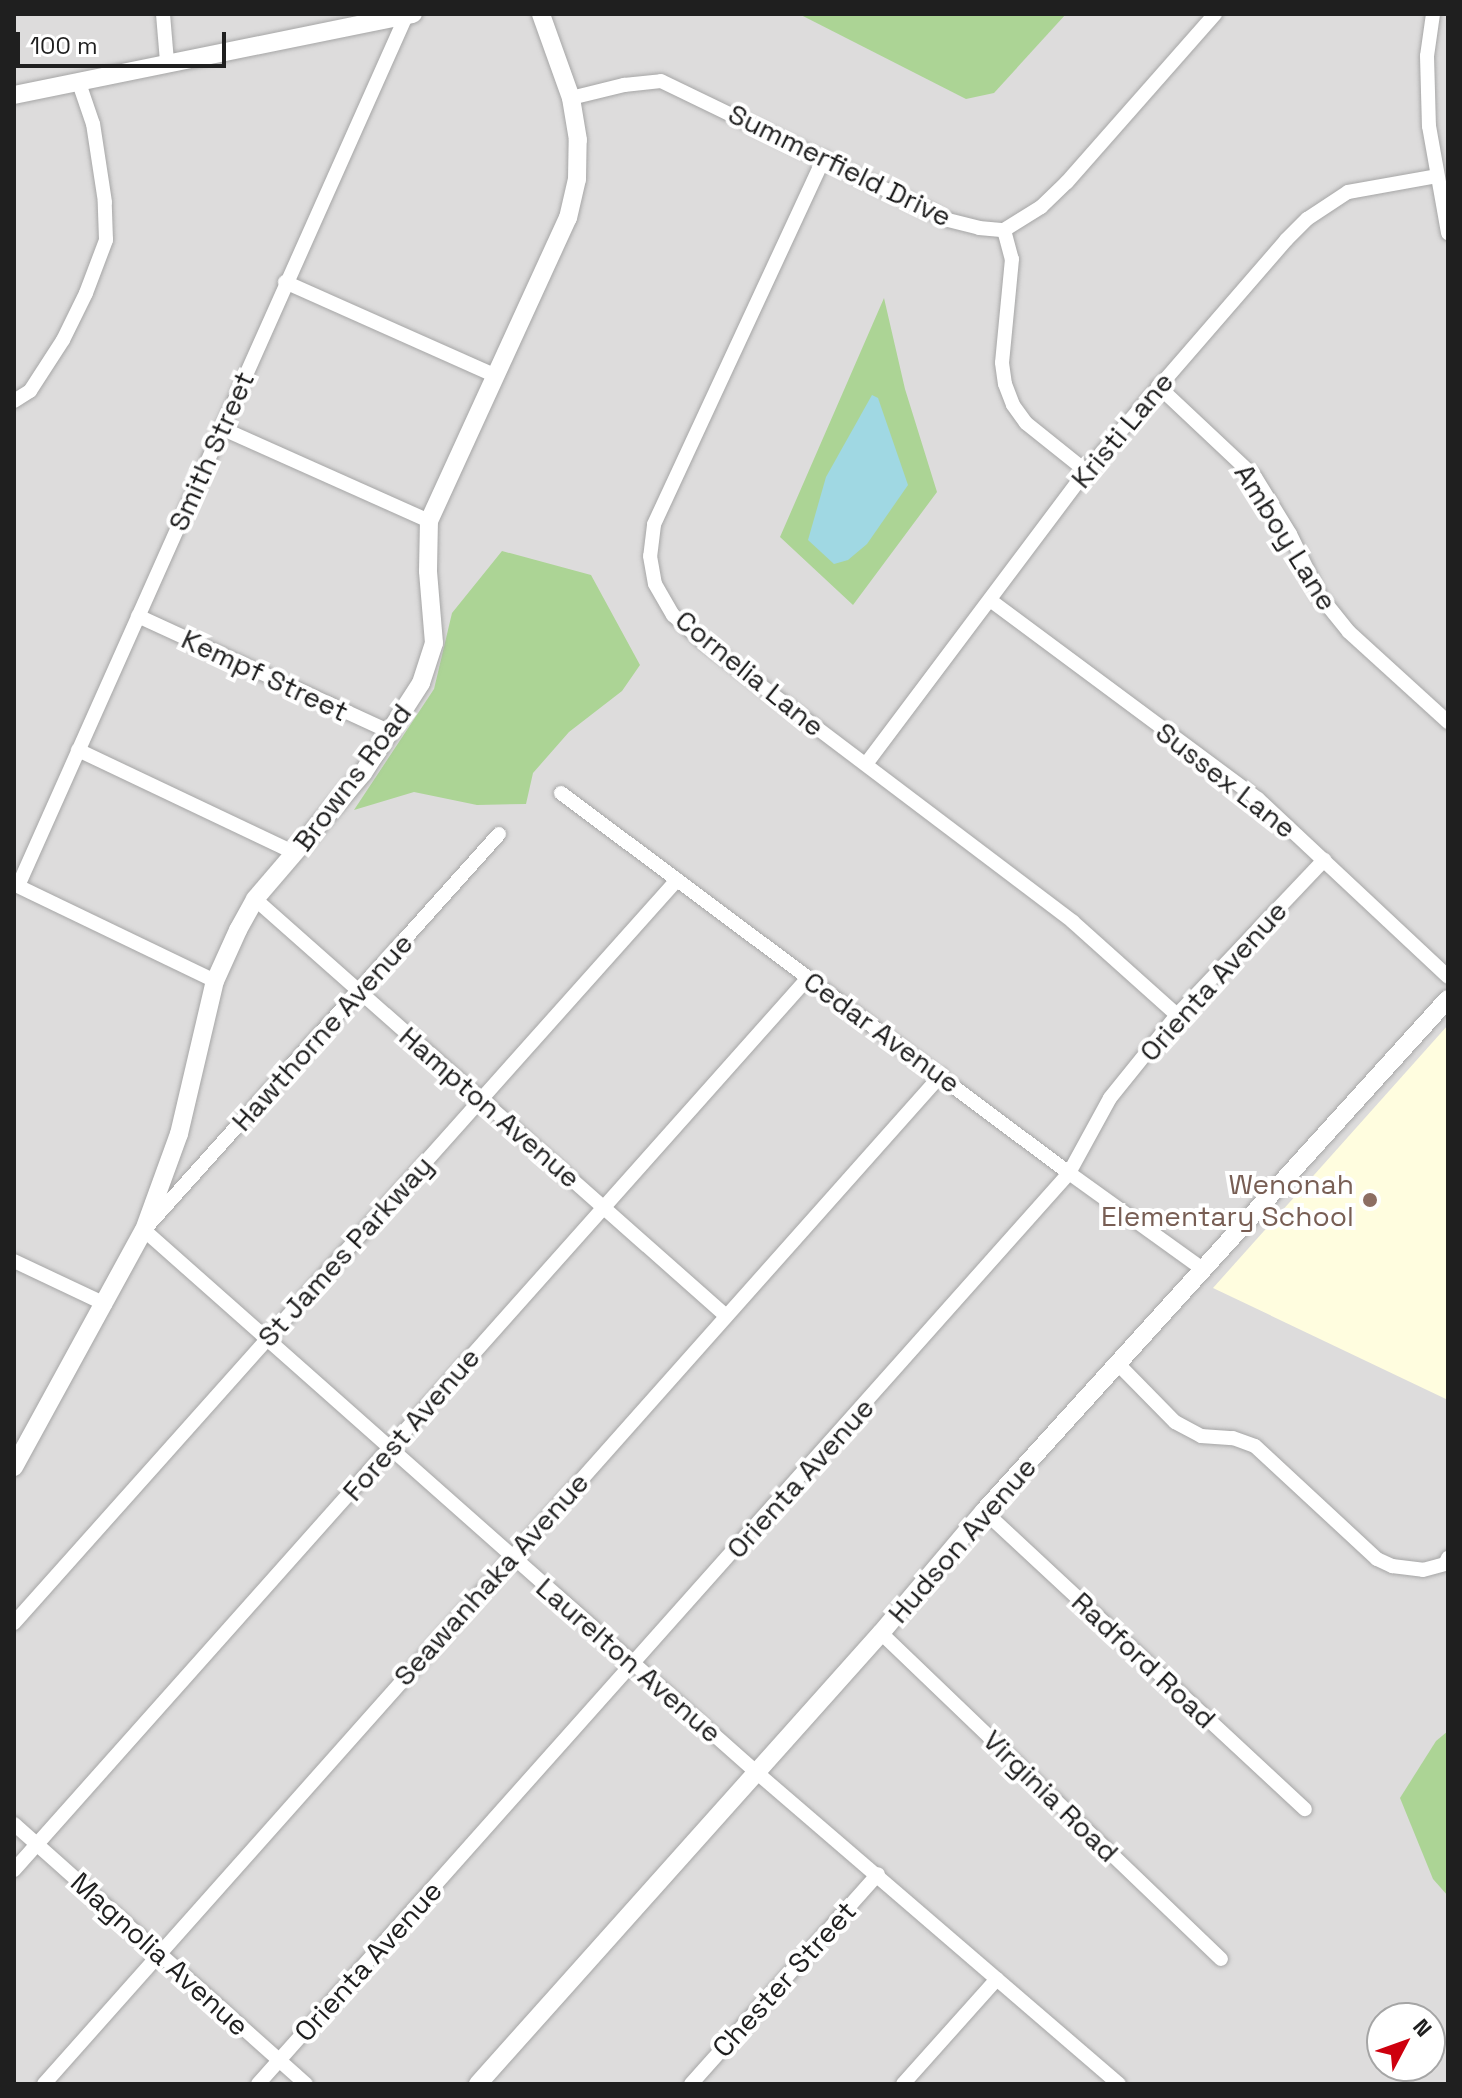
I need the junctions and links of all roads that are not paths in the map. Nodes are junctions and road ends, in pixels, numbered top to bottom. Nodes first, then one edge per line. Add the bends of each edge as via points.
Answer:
1 (163, 14) edge
2 (541, 14) edge
3 (1215, 14) edge
4 (1433, 14) edge
5 (410, 15) edge
6 (167, 62) junction
7 (79, 83) junction
8 (14, 95) edge
9 (571, 98) junction
10 (824, 158) junction
11 (1437, 176) junction
12 (1004, 230) junction
13 (1448, 233) edge
14 (285, 282) junction
15 (494, 375) junction
16 (1158, 386) junction
17 (14, 401) edge
18 (221, 428) junction
19 (1086, 471) junction
20 (429, 521) junction
21 (990, 600) junction
22 (138, 616) junction
23 (1448, 721) edge
24 (392, 733) junction
25 (78, 750) junction
26 (866, 764) junction
27 (561, 793) dead end
28 (499, 834) dead end
29 (295, 853) junction
30 (1324, 860) junction
31 (677, 880) junction
32 (255, 899) junction
33 (1448, 977) edge
34 (808, 978) junction
35 (215, 981) junction
36 (358, 991) junction
37 (1448, 999) edge
38 (1177, 1015) junction
39 (941, 1075) junction
40 (480, 1098) junction
41 (1069, 1173) junction
42 (603, 1205) junction
43 (144, 1230) junction
44 (14, 1261) edge
45 (1204, 1270) junction
46 (105, 1304) junction
47 (725, 1315) junction
48 (267, 1339) junction
49 (1119, 1365) junction
50 (389, 1449) junction
51 (14, 1467) edge
52 (984, 1511) junction
53 (510, 1556) junction
54 (1448, 1558) edge
55 (14, 1623) edge
56 (881, 1633) junction
57 (635, 1662) junction
58 (755, 1771) junction
59 (1305, 1809) dead end
60 (14, 1824) edge
61 (37, 1844) junction
62 (14, 1870) edge
63 (878, 1874) junction
64 (159, 1954) junction
65 (1221, 1959) dead end
66 (997, 1979) junction
67 (280, 2060) junction
68 (44, 2084) edge
69 (258, 2084) edge
70 (306, 2084) edge
71 (478, 2084) edge
72 (691, 2084) edge
73 (903, 2084) edge
74 (1119, 2084) edge

1 - 6 street
2 - 9 street, Browns Road
3 - 12 street via 1067,182 1041,207
4 - 11 street via 1427,56
5 - 6 street
5 - 14 street, Smith Street
6 - 7 street
7 - 8 street
7 - 17 street via 93,124 106,240 63,340 30,391
9 - 10 street, Summerfield Drive via 661,81
9 - 15 street, Browns Road via 578,140 568,218
10 - 12 street, Summerfield Drive via 948,220
10 - 26 street, Cornelia Lane via 654,525 650,556 655,584 673,615
11 - 13 street
11 - 16 street, Kristi Lane via 1348,192 1318,210
12 - 19 street via 1012,259 1002,363 1005,384 1026,423
14 - 15 street
14 - 18 street, Smith Street
15 - 20 street, Browns Road
16 - 19 street, Kristi Lane
16 - 23 street, Amboy Lane via 1255,477 1320,596 1349,632
18 - 20 street
18 - 22 street, Smith Street
19 - 21 street, Kristi Lane
20 - 24 street, Browns Road via 434,643 421,683
21 - 26 street, Kristi Lane
21 - 30 street, Sussex Lane via 1258,799
22 - 24 street, Kempf Street
22 - 25 street, Smith Street
24 - 29 street, Browns Road
25 - 29 street
25 - 35 street, Smith Street via 18,886
26 - 38 street, Cornelia Lane via 1073,922
27 - 31 street, Cedar Avenue
28 - 36 street, Hawthorne Avenue
29 - 32 street, Browns Road
30 - 33 street, Sussex Lane
30 - 38 street, Orienta Avenue
31 - 34 street, Cedar Avenue
31 - 40 street, St James Parkway
32 - 35 street, Browns Road
32 - 36 street, Hampton Avenue
34 - 39 street, Cedar Avenue
34 - 42 street, Forest Avenue
35 - 43 street, Browns Road via 179,1134
36 - 40 street, Hampton Avenue
36 - 43 street, Hawthorne Avenue
37 - 45 street, Hudson Avenue
38 - 41 street, Orienta Avenue via 1110,1098
39 - 41 street, Cedar Avenue
39 - 47 street, Seawanhaka Avenue
40 - 42 street, Hampton Avenue
40 - 48 street, St James Parkway
41 - 45 street, Cedar Avenue
41 - 57 street, Orienta Avenue
42 - 47 street, Hampton Avenue
42 - 50 street, Forest Avenue
43 - 46 street, Browns Road
43 - 48 street, Laurelton Avenue
44 - 46 street
45 - 49 street, Hudson Avenue
46 - 51 street, Browns Road
47 - 53 street, Seawanhaka Avenue
48 - 50 street, Laurelton Avenue
48 - 55 street, St James Parkway
49 - 52 street, Hudson Avenue
49 - 54 street via 1175,1422 1201,1436 1255,1446 1377,1559 1423,1570 1445,1564
50 - 53 street, Laurelton Avenue
50 - 61 street, Forest Avenue
52 - 56 street, Hudson Avenue
52 - 59 street, Radford Road
53 - 57 street, Laurelton Avenue
53 - 64 street, Seawanhaka Avenue
56 - 58 street, Hudson Avenue
56 - 65 street, Virginia Road
57 - 58 street, Laurelton Avenue
57 - 67 street, Orienta Avenue
58 - 63 street, Laurelton Avenue
58 - 71 street, Hudson Avenue
60 - 61 street, Magnolia Avenue
61 - 62 street, Forest Avenue
61 - 64 street, Magnolia Avenue
63 - 66 street, Laurelton Avenue
63 - 72 street, Chester Street
64 - 67 street, Magnolia Avenue
64 - 68 street, Seawanhaka Avenue
66 - 73 street
66 - 74 street, Laurelton Avenue
67 - 69 street, Orienta Avenue
67 - 70 street, Magnolia Avenue

